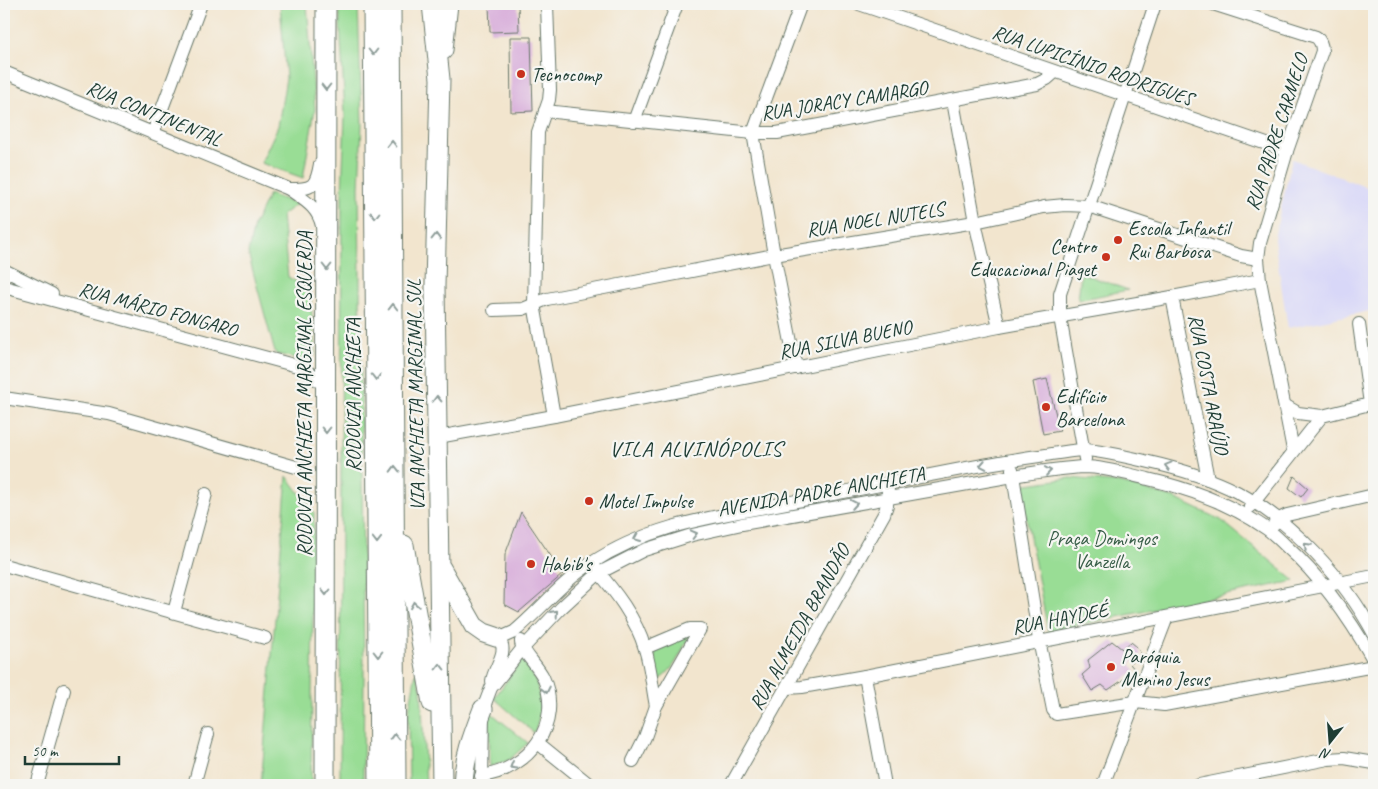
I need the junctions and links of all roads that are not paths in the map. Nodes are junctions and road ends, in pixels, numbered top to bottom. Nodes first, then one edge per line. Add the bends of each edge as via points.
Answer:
1 (201, 4) edge
2 (326, 4) edge
3 (373, 4) edge
4 (391, 4) edge
5 (432, 4) edge
6 (448, 4) edge
7 (547, 4) edge
8 (677, 4) edge
9 (800, 4) edge
10 (859, 4) edge
11 (1155, 4) edge
12 (1213, 4) edge
13 (4, 72) edge
14 (1054, 72) junction
15 (440, 79) junction
16 (1125, 96) junction
17 (953, 101) junction
18 (545, 111) junction
19 (634, 121) junction
20 (153, 133) junction
21 (753, 133) junction
22 (326, 135) junction
23 (1287, 151) junction
24 (289, 189) junction
25 (1089, 206) junction
26 (975, 222) junction
27 (327, 243) junction
28 (774, 255) junction
29 (1258, 259) junction
30 (4, 270) edge
31 (1260, 280) junction
32 (4, 287) edge
33 (1172, 297) junction
34 (534, 304) junction
35 (74, 306) junction
36 (494, 310) dead end
37 (1060, 317) junction
38 (1359, 324) dead end
39 (999, 327) junction
40 (326, 353) junction
41 (301, 367) junction
42 (796, 368) junction
43 (326, 389) junction
44 (4, 398) edge
45 (1372, 404) edge
46 (1286, 406) junction
47 (554, 416) junction
48 (1322, 416) junction
49 (438, 437) junction
50 (1084, 450) junction
51 (1293, 450) junction
52 (1010, 460) junction
53 (296, 467) dead end
54 (1087, 467) junction
55 (1013, 476) junction
56 (1208, 479) junction
57 (887, 484) junction
58 (206, 494) dead end
59 (1374, 495) edge
60 (395, 496) junction
61 (888, 498) junction
62 (1254, 502) junction
63 (1245, 515) junction
64 (1279, 519) junction
65 (1269, 530) junction
66 (4, 565) edge
67 (440, 566) junction
68 (595, 568) junction
69 (1374, 576) edge
70 (1340, 582) junction
71 (1325, 585) junction
72 (174, 612) junction
73 (532, 616) junction
74 (1167, 617) junction
75 (1374, 634) edge
76 (496, 637) junction
77 (265, 638) dead end
78 (1039, 640) junction
79 (645, 648) junction
80 (522, 649) junction
81 (1374, 661) edge
82 (1374, 666) edge
83 (865, 676) junction
84 (491, 688) junction
85 (787, 688) junction
86 (64, 690) dead end
87 (1135, 702) junction
88 (656, 706) junction
89 (483, 709) junction
90 (208, 734) dead end
91 (538, 743) junction
92 (441, 756) junction
93 (633, 761) dead end
94 (1374, 763) edge
95 (481, 781) edge
96 (37, 785) edge
97 (194, 785) edge
98 (325, 785) edge
99 (379, 785) edge
100 (396, 785) edge
101 (442, 785) edge
102 (463, 785) edge
103 (590, 785) edge
104 (731, 785) edge
105 (885, 785) edge
106 (1103, 785) edge
107 (1199, 785) edge

1 - 20 street
2 -> 22 highway, RODOVIA ANCHIETA MARGINAL ESQUERDA
3 -> 99 highway, RODOVIA ANCHIETA
60 -> 4 highway, RODOVIA ANCHIETA
5 - 15 highway, VIA ANCHIETA MARGINAL SUL
6 - 15 highway
7 - 18 street via 550,90
8 - 19 street
9 - 21 street
10 - 14 street, RUA LUPICÍNIO RODRIGUES
11 - 16 street
12 - 23 street, RUA PADRE CARMELO via 1320,41 1322,51
13 - 20 street, RUA CONTINENTAL
14 - 16 street, RUA LUPICÍNIO RODRIGUES
14 - 17 street, RUA JORACY CAMARGO via 1037,84
49 -> 15 highway, VIA ANCHIETA MARGINAL SUL via 435,286
16 - 23 street, RUA LUPICÍNIO RODRIGUES
16 - 25 street
17 - 21 street, RUA JORACY CAMARGO via 777,133
17 - 26 street
18 - 19 street, RUA JORACY CAMARGO
18 - 34 street via 538,132
19 - 21 street, RUA JORACY CAMARGO
20 - 24 street, RUA CONTINENTAL
21 - 28 street
22 - 24 street via 318,178 306,189
22 - 27 highway, RODOVIA ANCHIETA MARGINAL ESQUERDA
23 - 29 street, RUA PADRE CARMELO
24 - 27 street, RUA CONTINENTAL via 318,213
25 - 26 street, RUA NOEL NUTELS via 1044,207
25 - 29 street, RUA NOEL NUTELS
25 - 37 street via 1060,294
26 - 28 street, RUA NOEL NUTELS
26 - 39 street
27 -> 40 highway, RODOVIA ANCHIETA MARGINAL ESQUERDA
28 - 34 street, RUA NOEL NUTELS
28 - 42 street
29 - 31 street, RUA PADRE CARMELO
30 - 35 street
31 - 33 street, RUA SILVA BUENO
31 - 46 street, RUA PADRE CARMELO
32 - 35 street, RUA MÁRIO FONGARO
33 - 37 street, RUA SILVA BUENO
33 - 56 street, RUA COSTA ARAÚJO
34 - 36 street, RUA NOEL NUTELS via 523,309
34 - 47 street
35 - 41 street, RUA MÁRIO FONGARO
37 - 39 street, RUA SILVA BUENO
37 - 50 street
38 - 45 street
39 - 42 street, RUA SILVA BUENO
40 - 41 street via 312,365
40 - 43 highway, RODOVIA ANCHIETA MARGINAL ESQUERDA
41 - 43 street via 313,374
42 - 47 street, RUA SILVA BUENO
43 -> 98 highway, RODOVIA ANCHIETA MARGINAL ESQUERDA
44 - 53 street via 109,414
45 - 48 street
46 - 48 street via 1298,413
46 - 51 street, RUA PADRE CARMELO
47 - 49 street, RUA SILVA BUENO
48 - 51 street
49 - 67 highway, VIA ANCHIETA MARGINAL SUL
50 - 52 street, AVENIDA PADRE ANCHIETA
50 - 54 street
56 -> 50 street, AVENIDA PADRE ANCHIETA via 1160,464
51 - 62 street
52 - 55 street
52 -> 57 street, AVENIDA PADRE ANCHIETA
55 -> 54 street, AVENIDA PADRE ANCHIETA
54 - 63 street, AVENIDA PADRE ANCHIETA via 1172,485 1218,501
55 - 61 street, AVENIDA PADRE ANCHIETA
55 - 78 street
56 - 62 street, AVENIDA PADRE ANCHIETA
57 - 61 street, RUA ALMEIDA BRANDÃO
57 -> 68 street, AVENIDA PADRE ANCHIETA via 665,528 617,547
58 - 72 street
59 - 64 street
92 -> 60 highway
100 -> 60 highway, RODOVIA ANCHIETA
68 -> 61 street, AVENIDA PADRE ANCHIETA via 692,535
61 - 85 street, RUA ALMEIDA BRANDÃO via 884,514
62 - 63 street
62 - 64 street, AVENIDA PADRE ANCHIETA
63 - 65 street, AVENIDA PADRE ANCHIETA
64 - 65 street
70 -> 64 street, AVENIDA PADRE ANCHIETA
65 - 71 street, AVENIDA PADRE ANCHIETA
66 - 72 street
67 - 76 highway via 474,626
92 -> 67 highway, VIA ANCHIETA MARGINAL SUL
68 - 73 street, AVENIDA PADRE ANCHIETA via 561,586
68 - 79 street via 628,613
80 -> 68 street, AVENIDA PADRE ANCHIETA
69 - 70 street, RUA HAYDEÉ
70 - 71 street, RUA HAYDEÉ
70 - 75 street, AVENIDA PADRE ANCHIETA
71 - 74 street, RUA HAYDEÉ
71 - 81 street, AVENIDA PADRE ANCHIETA
72 - 77 street
73 - 76 street, AVENIDA PADRE ANCHIETA via 512,634
73 - 80 street via 521,641
74 - 78 street, RUA HAYDEÉ
74 - 87 street
76 - 84 street via 501,641 503,650
78 - 83 street, RUA HAYDEÉ
78 - 87 street via 1056,714
79 - 88 street
79 - 88 street via 690,629 700,629
80 - 84 street, AVENIDA PADRE ANCHIETA
80 -> 91 street via 538,667 548,695 546,726
82 - 87 street via 1164,705
83 - 85 street, RUA HAYDEÉ
83 - 105 street
84 - 89 street, AVENIDA PADRE ANCHIETA
85 - 104 street, RUA ALMEIDA BRANDÃO
86 - 96 street
87 - 106 street
88 - 93 street
89 - 95 street, AVENIDA PADRE ANCHIETA
89 - 102 highway via 469,746
90 - 97 street
91 -> 95 street via 525,758
91 - 103 street
92 - 101 highway, VIA ANCHIETA MARGINAL SUL
94 - 107 street via 1344,758 1328,760

